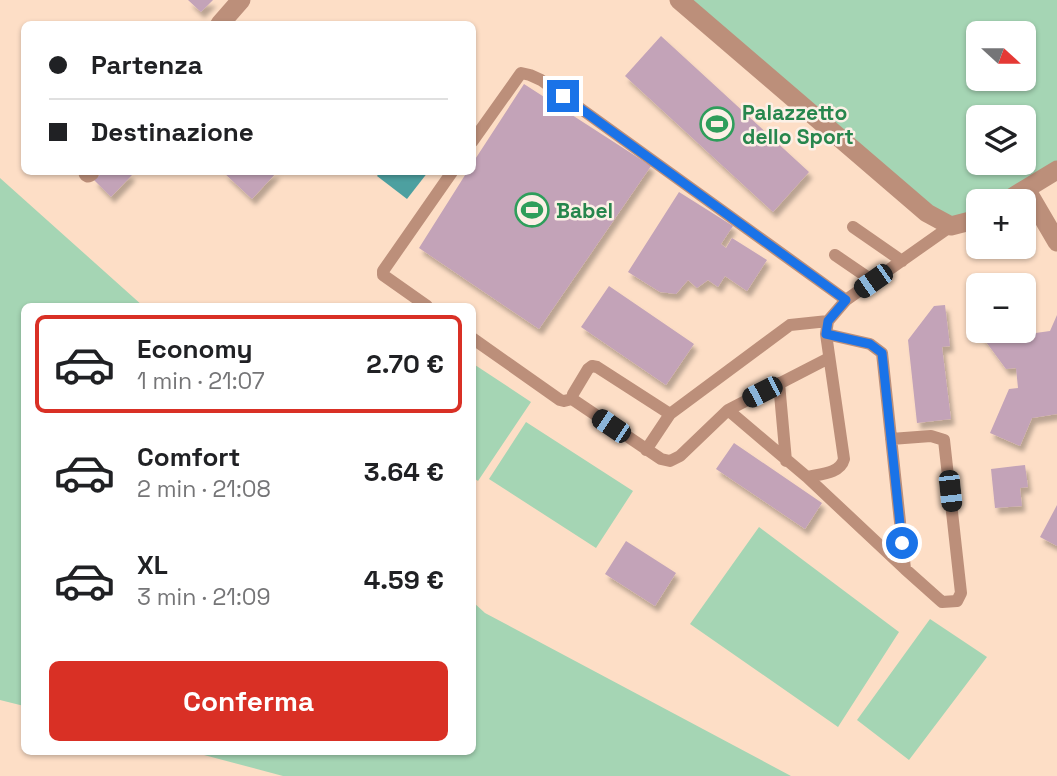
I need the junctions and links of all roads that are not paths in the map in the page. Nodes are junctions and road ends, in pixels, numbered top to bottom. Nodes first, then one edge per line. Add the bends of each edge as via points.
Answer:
1 (241, 0) edge
2 (679, 0) edge
3 (223, 21) edge
4 (476, 136) edge
5 (1057, 170) edge
6 (450, 175) edge
7 (1026, 189) edge
8 (1036, 206) edge
9 (966, 222) edge
10 (853, 226) dead end
11 (951, 226) junction
12 (1057, 242) edge
13 (835, 255) dead end
14 (902, 261) junction
15 (873, 281) junction
16 (846, 300) junction
17 (423, 303) edge
18 (827, 328) junction
19 (476, 341) edge
20 (829, 358) junction
21 (779, 383) junction
22 (572, 399) junction
23 (728, 410) junction
24 (670, 414) junction
25 (891, 439) junction
26 (646, 450) junction
27 (786, 461) junction
28 (807, 477) junction
29 (905, 569) junction

1 - 3 street
2 - 11 street via 926,213
4 - 16 lane via 521,73 530,75
5 - 7 street
6 - 17 lane via 383,271
8 - 12 street
9 - 11 street
10 - 14 lane
11 - 14 lane
13 - 15 lane
14 - 15 lane
15 - 16 lane
16 - 18 lane
18 - 20 lane
18 - 24 lane via 790,325
18 - 25 lane via 882,353
19 - 22 lane via 560,400
20 - 21 lane
20 - 28 lane via 844,459 838,469
21 - 23 lane
21 - 27 lane
22 - 24 lane via 592,366
22 - 26 lane
23 - 26 lane via 670,461
23 - 27 lane
24 - 26 lane
25 - 29 lane
25 - 29 lane via 931,436 944,440 961,593 957,601 942,602
27 - 28 lane
28 - 29 lane

